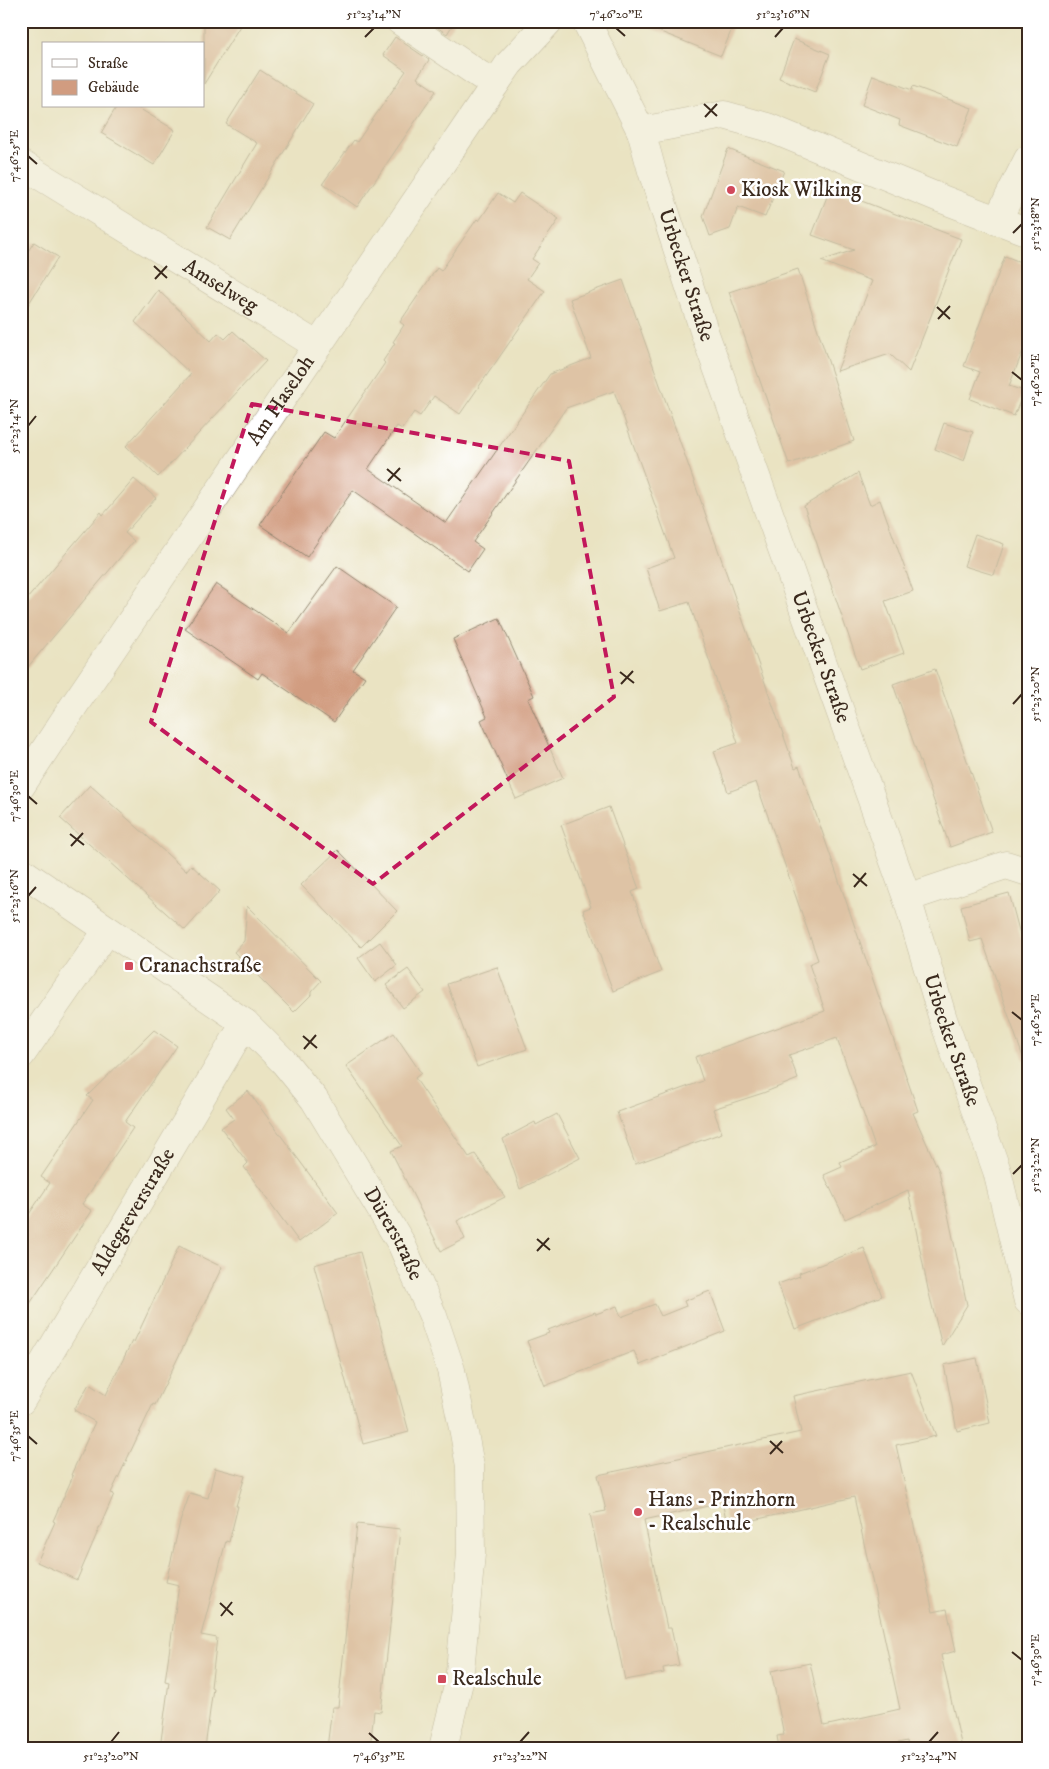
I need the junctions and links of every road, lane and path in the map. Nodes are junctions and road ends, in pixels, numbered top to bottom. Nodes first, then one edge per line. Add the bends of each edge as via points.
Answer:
1 (400, 21) edge
2 (549, 21) edge
3 (586, 21) edge
4 (496, 83) junction
5 (641, 131) junction
6 (1028, 159) edge
7 (21, 164) edge
8 (997, 221) junction
9 (1028, 232) edge
10 (318, 346) junction
11 (21, 786) edge
12 (21, 872) edge
13 (1028, 872) edge
14 (907, 898) junction
15 (108, 931) junction
16 (245, 1023) junction
17 (21, 1055) edge
18 (1028, 1301) edge
19 (21, 1401) edge
20 (444, 1748) edge

1 - 4 street
2 - 4 street, Am Haseloh
3 - 5 street, Urbecker Straße
4 - 10 street, Am Haseloh
5 - 8 street via 724,115 768,127
5 - 14 street, Urbecker Straße via 704,331
6 - 8 street
7 - 10 street, Amselweg
8 - 9 street
10 - 11 street, Am Haseloh
12 - 15 street, Dürerstraße
13 - 14 street via 1006,865
14 - 18 street, Urbecker Straße via 943,1019 997,1170
15 - 16 street, Dürerstraße
15 - 17 street
16 - 19 street, Aldegreverstraße
16 - 20 street, Dürerstraße via 284,1062 314,1099 396,1234 433,1316 451,1370 470,1466 472,1554 459,1682

